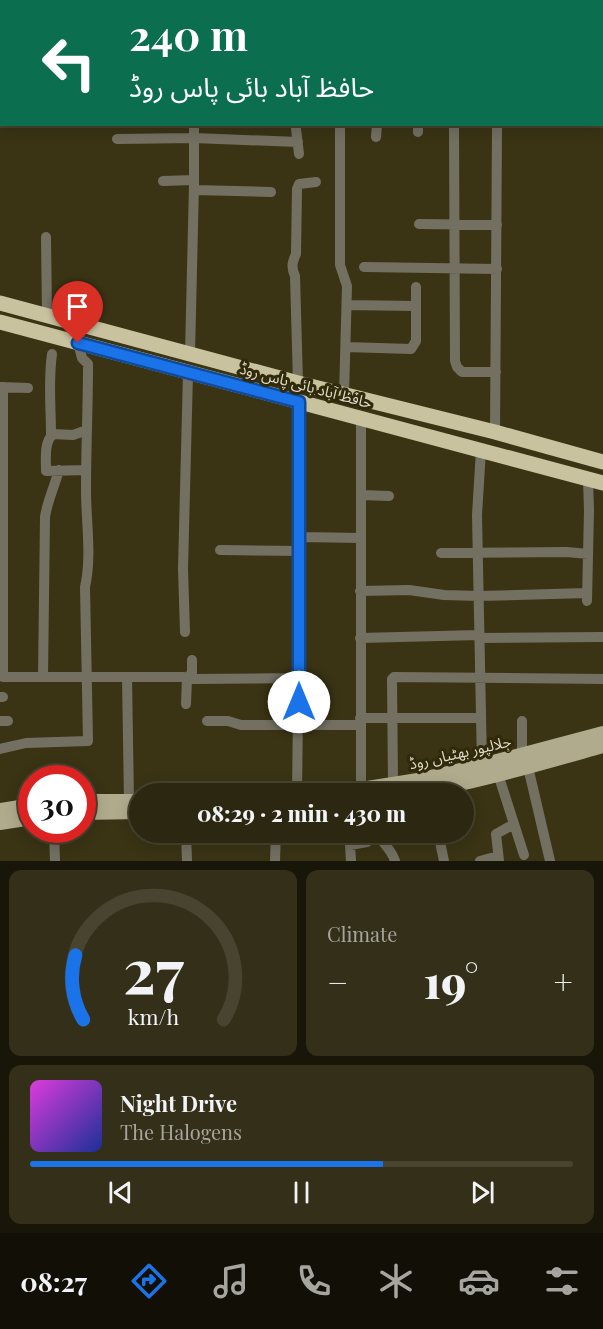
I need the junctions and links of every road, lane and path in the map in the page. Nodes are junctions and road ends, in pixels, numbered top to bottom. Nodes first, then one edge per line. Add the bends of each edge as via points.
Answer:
1 (194, 126) edge
2 (340, 126) edge
3 (377, 126) edge
4 (454, 126) edge
5 (497, 128) dead end
6 (297, 129) dead end
7 (376, 136) dead end
8 (194, 138) junction
9 (117, 139) dead end
10 (298, 142) junction
11 (299, 154) dead end
12 (163, 181) dead end
13 (316, 182) dead end
14 (194, 185) junction
15 (271, 192) dead end
16 (419, 224) dead end
17 (454, 225) junction
18 (497, 225) junction
19 (46, 237) dead end
20 (364, 267) dead end
21 (455, 268) junction
22 (496, 269) junction
23 (416, 287) dead end
24 (0, 303) edge
25 (347, 304) junction
26 (415, 306) junction
27 (46, 315) junction
28 (0, 322) edge
29 (78, 343) junction
30 (346, 347) junction
31 (52, 354) dead end
32 (190, 354) junction
33 (496, 372) junction
34 (188, 373) junction
35 (298, 383) junction
36 (1, 387) edge
37 (28, 388) dead end
38 (344, 395) junction
39 (299, 402) junction
40 (361, 418) junction
41 (87, 430) junction
42 (495, 432) junction
43 (51, 435) junction
44 (481, 450) junction
45 (603, 462) edge
46 (59, 470) junction
47 (86, 470) junction
48 (596, 481) edge
49 (361, 495) junction
50 (389, 496) dead end
51 (1, 518) edge
52 (300, 537) junction
53 (361, 538) junction
54 (220, 550) dead end
55 (300, 551) junction
56 (441, 553) dead end
57 (478, 554) junction
58 (588, 554) junction
59 (360, 591) junction
60 (479, 596) junction
61 (185, 632) dead end
62 (479, 637) junction
63 (602, 637) edge
64 (360, 638) junction
65 (192, 660) dead end
66 (43, 677) junction
67 (86, 677) junction
68 (127, 677) junction
69 (187, 678) junction
70 (299, 678) junction
71 (480, 678) junction
72 (603, 679) edge
73 (186, 704) dead end
74 (392, 718) junction
75 (481, 718) junction
76 (207, 721) dead end
77 (522, 721) dead end
78 (360, 722) junction
79 (299, 725) junction
80 (603, 733) edge
81 (603, 746) edge
82 (0, 749) edge
83 (525, 760) junction
84 (482, 765) junction
85 (498, 774) junction
86 (133, 783) edge
87 (297, 783) edge
88 (361, 783) edge
89 (393, 783) edge
90 (398, 783) edge
91 (464, 783) edge
92 (96, 801) edge
93 (129, 801) edge
94 (18, 807) edge
95 (0, 810) edge
96 (129, 812) edge
97 (96, 813) edge
98 (18, 820) edge
99 (0, 823) edge
100 (514, 824) junction
101 (54, 843) edge
102 (186, 843) edge
103 (276, 843) edge
104 (361, 843) edge
105 (384, 843) edge
106 (440, 843) edge
107 (524, 855) dead end
108 (498, 859) edge
109 (55, 861) edge
110 (187, 861) edge
111 (275, 861) edge
112 (351, 861) edge
113 (395, 861) edge
114 (444, 861) edge
115 (480, 861) edge
116 (550, 861) edge

1 - 8 street
2 - 25 street via 340,265 347,286
3 - 7 street
4 - 17 street
5 - 18 street
6 - 10 street
8 - 9 street
8 - 10 street
8 - 14 street
10 - 11 street
12 - 14 street
13 - 35 street via 299,184 297,189 296,254 292,268
14 - 15 street
14 - 32 street
16 - 17 street
17 - 18 street
17 - 21 street
18 - 22 street
19 - 27 street
20 - 21 street
21 - 22 street
21 - 33 street via 457,367 462,372
22 - 33 street
23 - 26 street
24 - 27 highway, حافظ آباد بائی پاس روڈ
25 - 26 street
25 - 30 street
26 - 30 street via 416,341 411,349
27 - 32 highway, حافظ آباد بائی پاس روڈ
28 - 29 highway, حافظ آباد بائی پاس روڈ
29 - 34 highway, حافظ آباد بائی پاس روڈ
29 - 41 street via 88,364
30 - 38 street
31 - 43 street
32 - 35 highway, حافظ آباد بائی پاس روڈ
33 - 42 street
34 - 39 highway, حافظ آباد بائی پاس روڈ
34 - 61 street
35 - 38 highway, حافظ آباد بائی پاس روڈ
36 - 37 street
36 - 51 street
38 - 42 highway, حافظ آباد بائی پاس روڈ
39 - 40 highway, حافظ آباد بائی پاس روڈ
39 - 52 street
40 - 44 highway, حافظ آباد بائی پاس روڈ
40 - 49 street
41 - 43 street via 73,435
41 - 47 street
42 - 45 highway, حافظ آباد بائی پاس روڈ
43 - 46 street via 46,448 46,471
44 - 48 highway, حافظ آباد بائی پاس روڈ
44 - 57 street
46 - 47 street
46 - 66 street via 45,517
47 - 67 street
48 - 58 street
49 - 50 street
49 - 53 street
51 - 66 street via 3,677
52 - 53 street
52 - 55 street
53 - 59 street
54 - 55 street
55 - 70 street
56 - 57 street
57 - 58 street
57 - 60 street
58 - 60 street via 587,597
59 - 60 street via 409,590
59 - 64 street
60 - 62 street
62 - 63 street
62 - 64 street
62 - 71 street
64 - 78 street
65 - 69 street via 192,674
66 - 67 street
67 - 68 street
67 - 82 street via 88,741 26,743
68 - 69 street
68 - 86 street
69 - 70 street
69 - 73 street
70 - 79 street
71 - 72 street
71 - 74 street via 394,677
71 - 75 street
74 - 75 street
74 - 78 street
74 - 89 street
75 - 84 street
76 - 79 street
77 - 83 street
78 - 79 street
78 - 88 street
79 - 87 street
80 - 83 main road, جلالپور بھٹیاں روڈ
81 - 83 main road, جلالپور بھٹیاں روڈ
83 - 84 main road, جلالپور بھٹیاں روڈ
83 - 85 main road, جلالپور بھٹیاں روڈ
83 - 116 street
84 - 90 main road, جلالپور بھٹیاں روڈ
85 - 91 main road, جلالپور بھٹیاں روڈ
85 - 100 street
92 - 93 main road
94 - 95 main road
96 - 97 main road
98 - 99 main road
100 - 107 street
100 - 108 street via 496,834
101 - 109 street
102 - 110 street
103 - 111 street
104 - 112 street via 350,845
105 - 113 street
106 - 114 street
108 - 115 street

